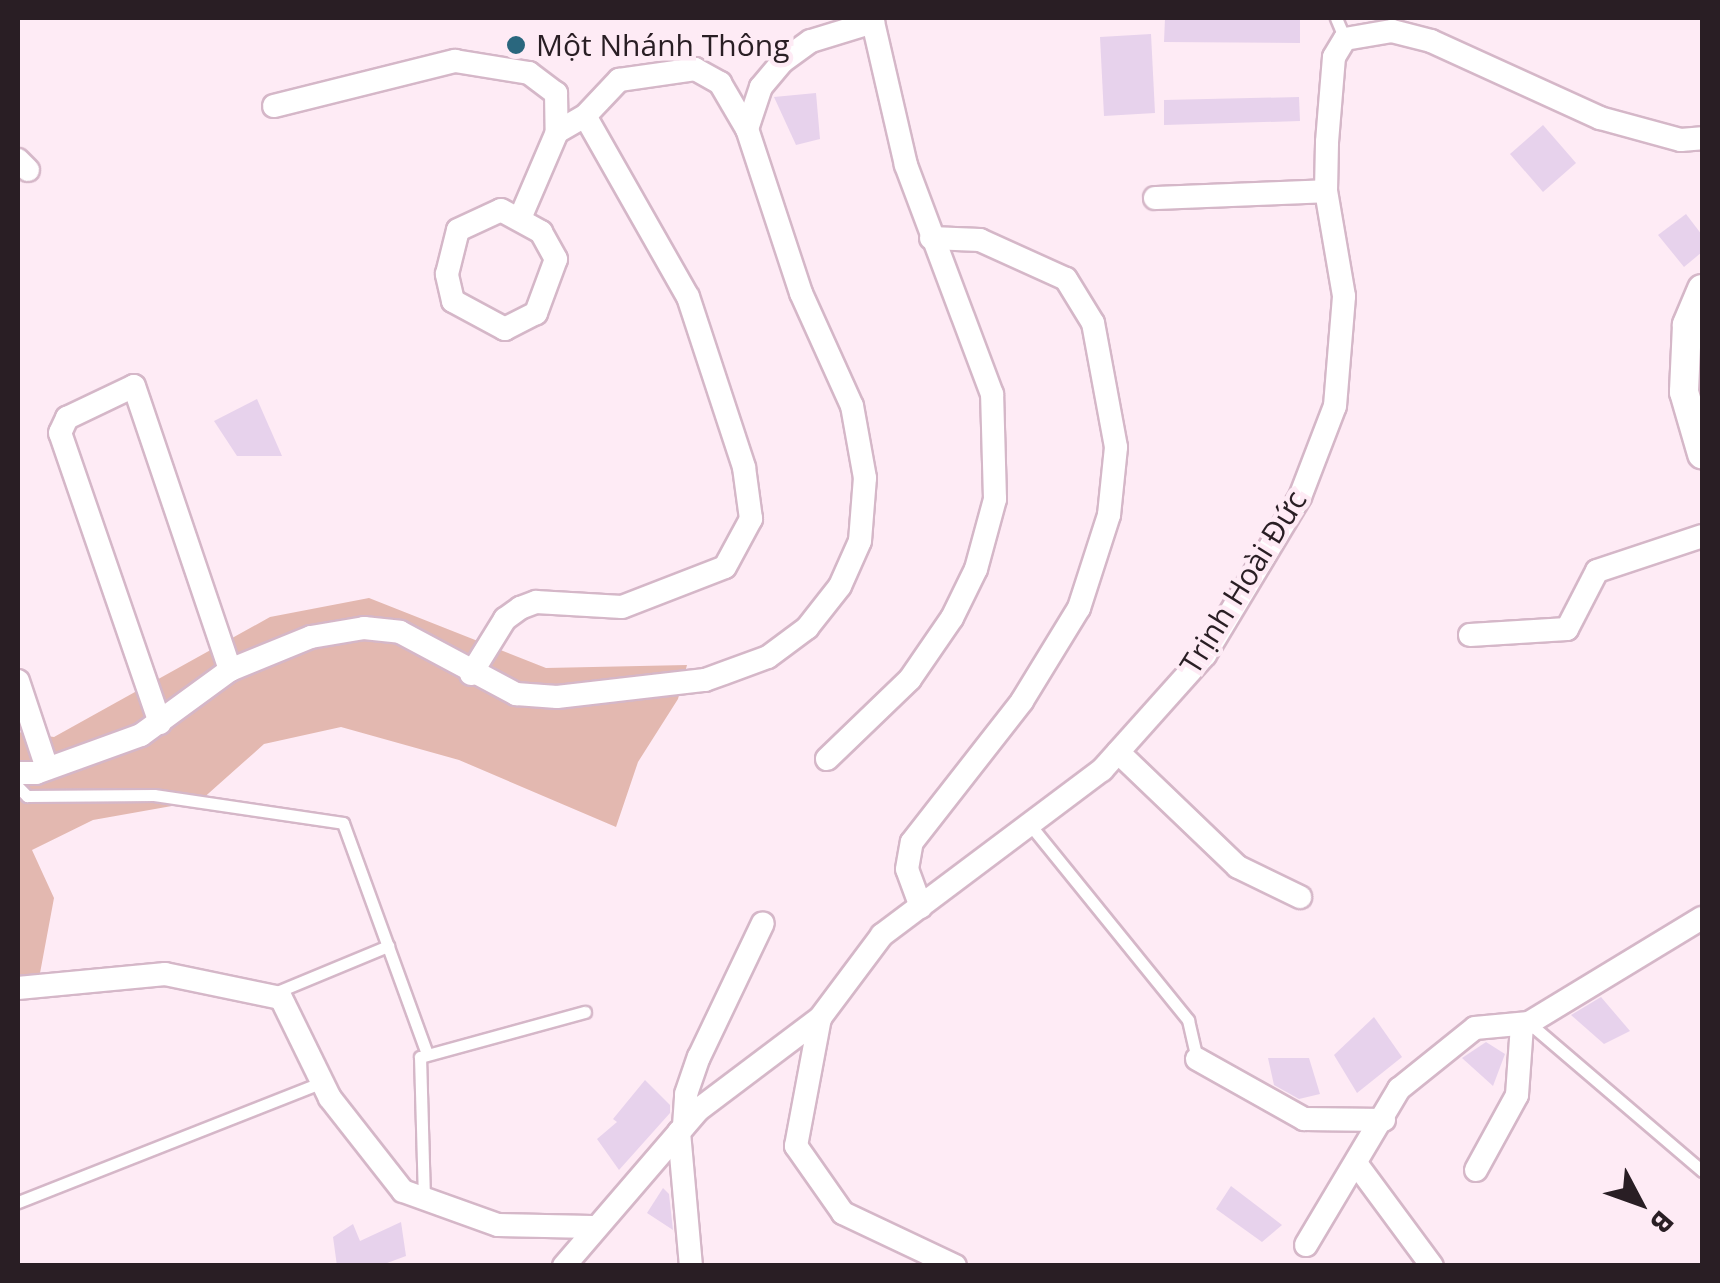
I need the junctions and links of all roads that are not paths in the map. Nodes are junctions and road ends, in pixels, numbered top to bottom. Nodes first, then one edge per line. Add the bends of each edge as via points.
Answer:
1 (873, 20) edge
2 (1340, 28) edge
3 (274, 106) dead end
4 (585, 116) junction
5 (747, 129) junction
6 (557, 132) junction
7 (1702, 138) edge
8 (1326, 191) junction
9 (1155, 198) dead end
10 (521, 216) junction
11 (931, 238) junction
12 (1702, 289) edge
13 (1702, 454) edge
14 (1702, 536) edge
15 (1470, 635) dead end
16 (230, 670) junction
17 (471, 674) junction
18 (18, 681) edge
19 (160, 723) junction
20 (1118, 752) junction
21 (827, 759) dead end
22 (47, 768) junction
23 (18, 772) edge
24 (18, 787) edge
25 (1031, 826) junction
26 (1300, 897) dead end
27 (921, 906) junction
28 (1702, 918) edge
29 (763, 922) dead end
30 (388, 946) junction
31 (18, 988) edge
32 (268, 995) junction
33 (585, 1012) dead end
34 (820, 1018) junction
35 (1525, 1024) junction
36 (427, 1054) junction
37 (1197, 1059) joint
38 (322, 1082) junction
39 (1384, 1120) junction
40 (681, 1129) junction
41 (1358, 1166) junction
42 (1476, 1170) dead end
43 (1702, 1171) edge
44 (424, 1199) junction
45 (18, 1202) edge
46 (592, 1228) junction
47 (1306, 1245) dead end
48 (564, 1266) edge
49 (691, 1266) edge
50 (955, 1266) edge
51 (1432, 1266) edge

1 - 5 street via 811,41 783,61 760,87
1 - 11 street via 906,165
2 - 7 street, Trịnh Hoài Đức via 1431,40 1600,118 1681,140
2 - 8 street, Trịnh Hoài Đức
3 - 6 street via 455,61 529,74 556,93
4 - 5 street via 619,80 695,69 720,82
4 - 6 street
4 - 17 street via 688,297 744,466 751,519 724,567 622,607 536,602 520,608 505,619
5 - 17 street via 801,293 852,406 865,478 860,541 840,586 807,628 768,657 705,680 557,697 516,694
6 - 10 street
8 - 9 street
8 - 20 street, Trịnh Hoài Đức via 1344,296 1328,424 1300,497 1204,655
10 - 10 street via 541,232 556,259 536,313 505,329 453,300 447,274 458,230 501,210
11 - 21 street via 974,331 992,394 996,498 976,569 952,618 910,679
11 - 27 street via 980,240 1066,279 1093,322 1116,447 1109,515 1079,608 1022,701 922,821 912,842 907,868
12 - 13 street via 1687,324 1684,392
14 - 15 street via 1598,571 1567,630
16 - 17 street via 312,637 364,628 400,632
16 - 19 street
16 - 19 street via 134,386 67,418 60,433
18 - 22 street
19 - 22 street
20 - 25 street, Trịnh Hoài Đức
20 - 26 street via 1238,867
22 - 23 street
24 - 30 lane via 27,796 154,795 344,824
25 - 27 street, Trịnh Hoài Đức
25 - 37 lane via 1188,1020
27 - 34 street, Trịnh Hoài Đức via 882,934
28 - 35 street
29 - 40 street via 699,1057
30 - 32 lane
30 - 36 lane
31 - 32 street via 165,974
32 - 38 street via 281,998
33 - 36 lane
34 - 40 street
34 - 50 street, Trịnh Hoài Đức via 796,1146 843,1213
35 - 39 street via 1476,1028 1399,1090
35 - 42 street via 1516,1096
35 - 43 lane
36 - 44 lane via 420,1056
37 - 39 street via 1304,1119
38 - 44 street via 403,1191
38 - 45 lane
39 - 41 street
40 - 46 street
40 - 49 street
41 - 47 street
41 - 51 street
44 - 46 street via 498,1225
46 - 48 street

